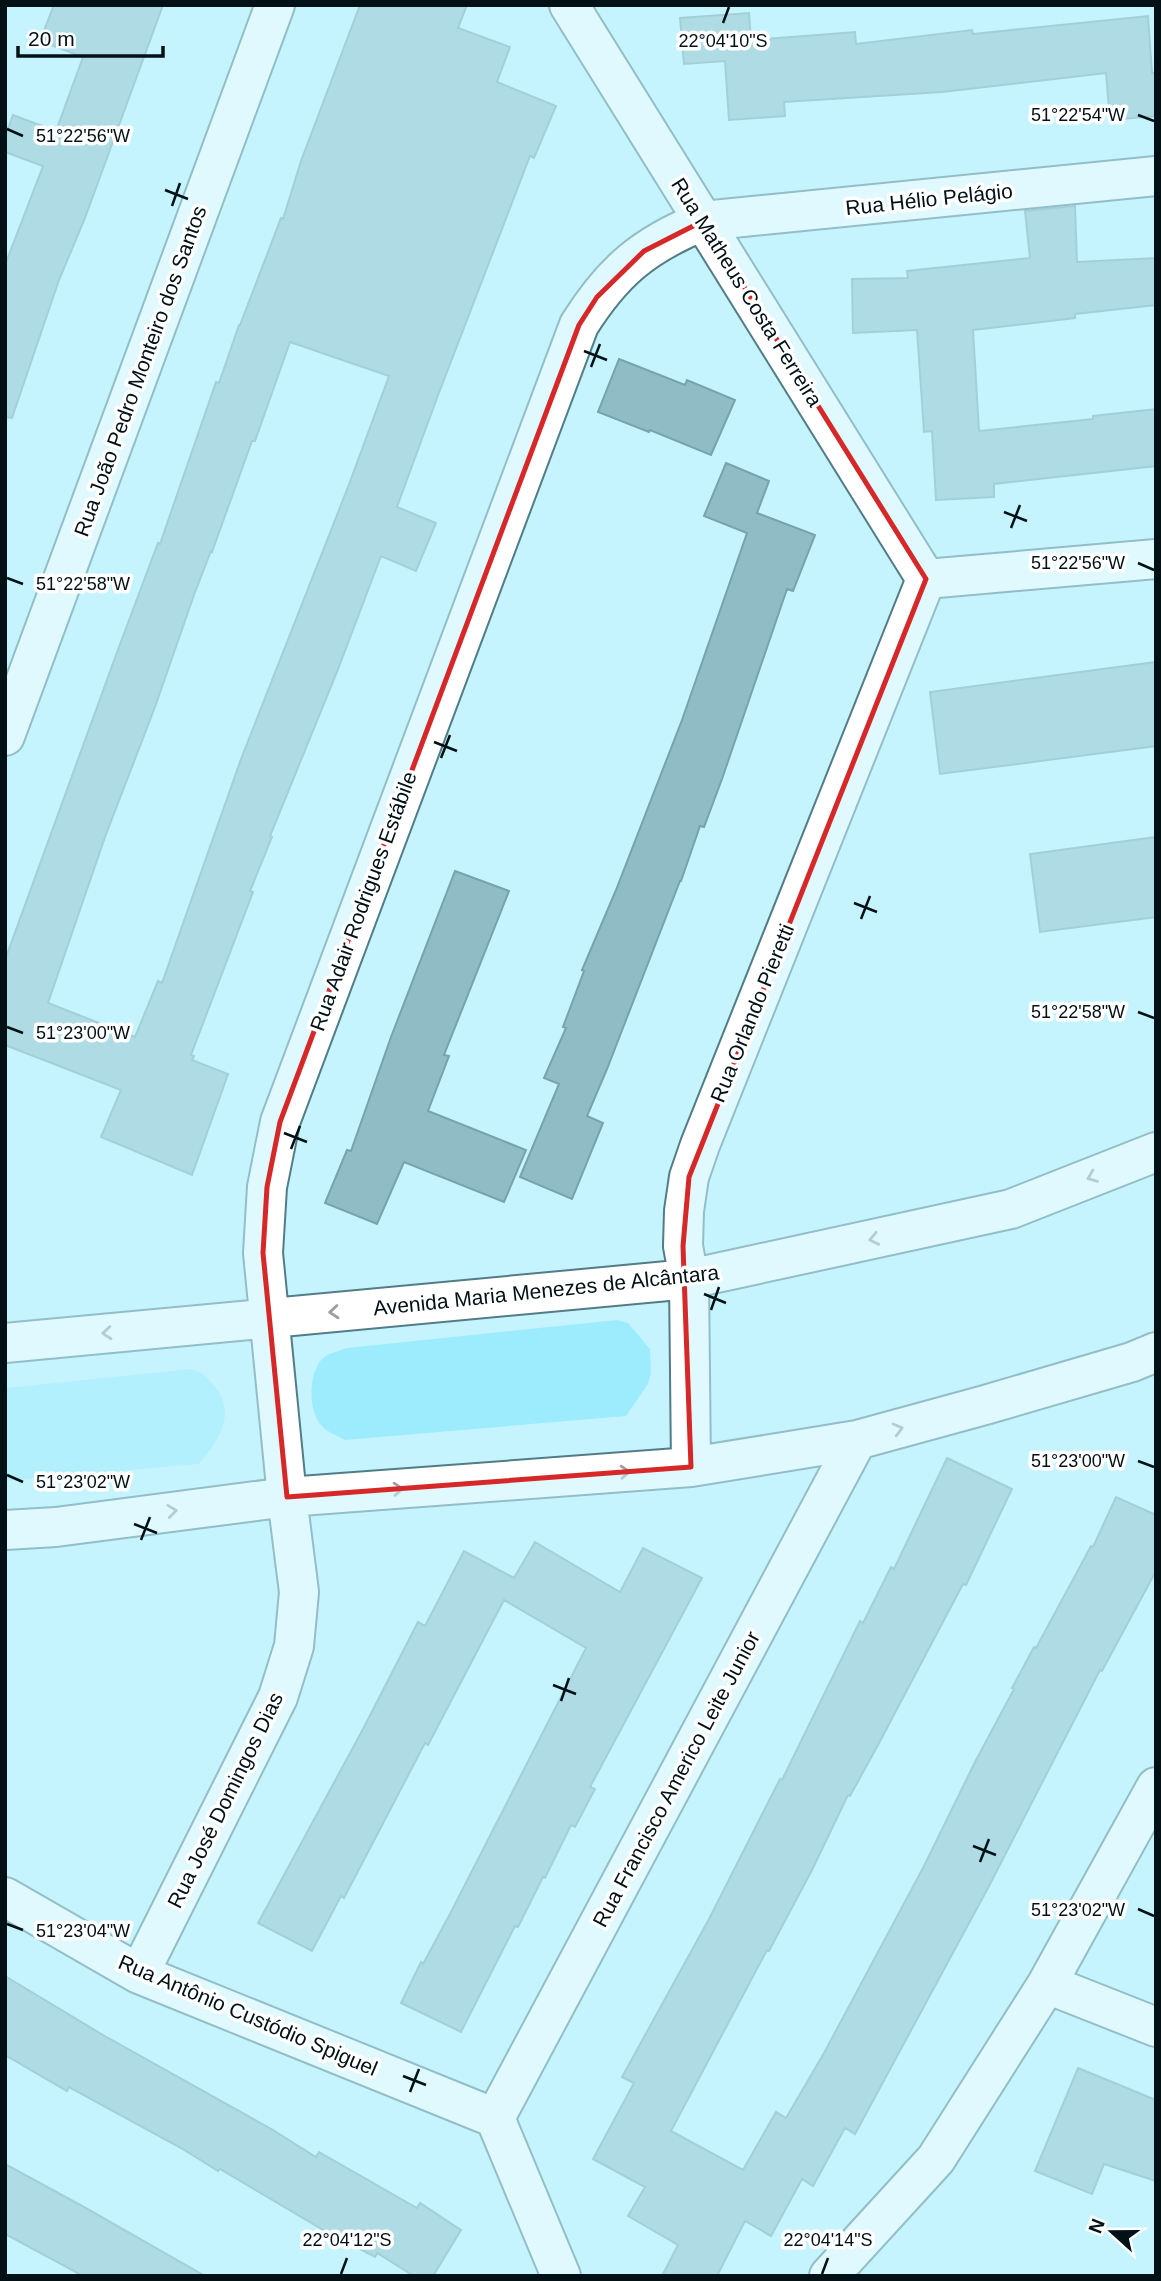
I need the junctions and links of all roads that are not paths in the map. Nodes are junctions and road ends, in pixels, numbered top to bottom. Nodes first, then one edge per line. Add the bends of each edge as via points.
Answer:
1 (275, 5) edge
2 (569, 5) edge
3 (1156, 176) edge
4 (703, 221) junction
5 (1156, 559) edge
6 (926, 579) junction
7 (5, 736) edge
8 (1156, 1152) edge
9 (689, 1279) junction
10 (269, 1318) junction
11 (5, 1342) edge
12 (1156, 1352) edge
13 (857, 1440) junction
14 (691, 1468) junction
15 (287, 1497) junction
16 (5, 1530) edge
17 (1156, 1787) edge
18 (5, 1897) edge
19 (139, 1974) junction
20 (1047, 1984) junction
21 (1156, 2027) edge
22 (495, 2118) junction
23 (561, 2276) edge
24 (829, 2276) edge

1 - 7 street, Rua João Pedro Monteiro dos Santos
2 - 4 street, Rua Matheus Costa Ferreira
3 - 4 street, Rua Hélio Pelágio
4 - 6 street, Rua Matheus Costa Ferreira
4 - 10 street, Rua Adair Rodrigues Estábile via 672,233 618,272 579,325 566,356 280,1122 264,1227
5 - 6 street
6 - 9 street, Rua Orlando Pieretti via 700,1144 684,1211 683,1246
8 -> 9 street, Avenida Maria Menezes de Alcântara via 1011,1209
9 -> 10 street, Avenida Maria Menezes de Alcântara
9 - 14 street, Rua Orlando Pieretti
10 -> 11 street, Avenida Maria Menezes de Alcântara
10 - 15 street, Rua Adair Rodrigues Estábile
13 -> 12 street
13 - 14 street
13 - 22 street, Rua Francisco Americo Leite Junior
15 -> 14 street
16 -> 15 street
15 - 19 street, Rua José Domingos Dias via 299,1592 294,1646 278,1697
17 - 20 street
18 - 19 street, Rua Antônio Custódio Spiguel
19 - 22 street, Rua Antônio Custódio Spiguel
20 - 21 street
20 - 24 street via 936,2158
22 - 23 street

